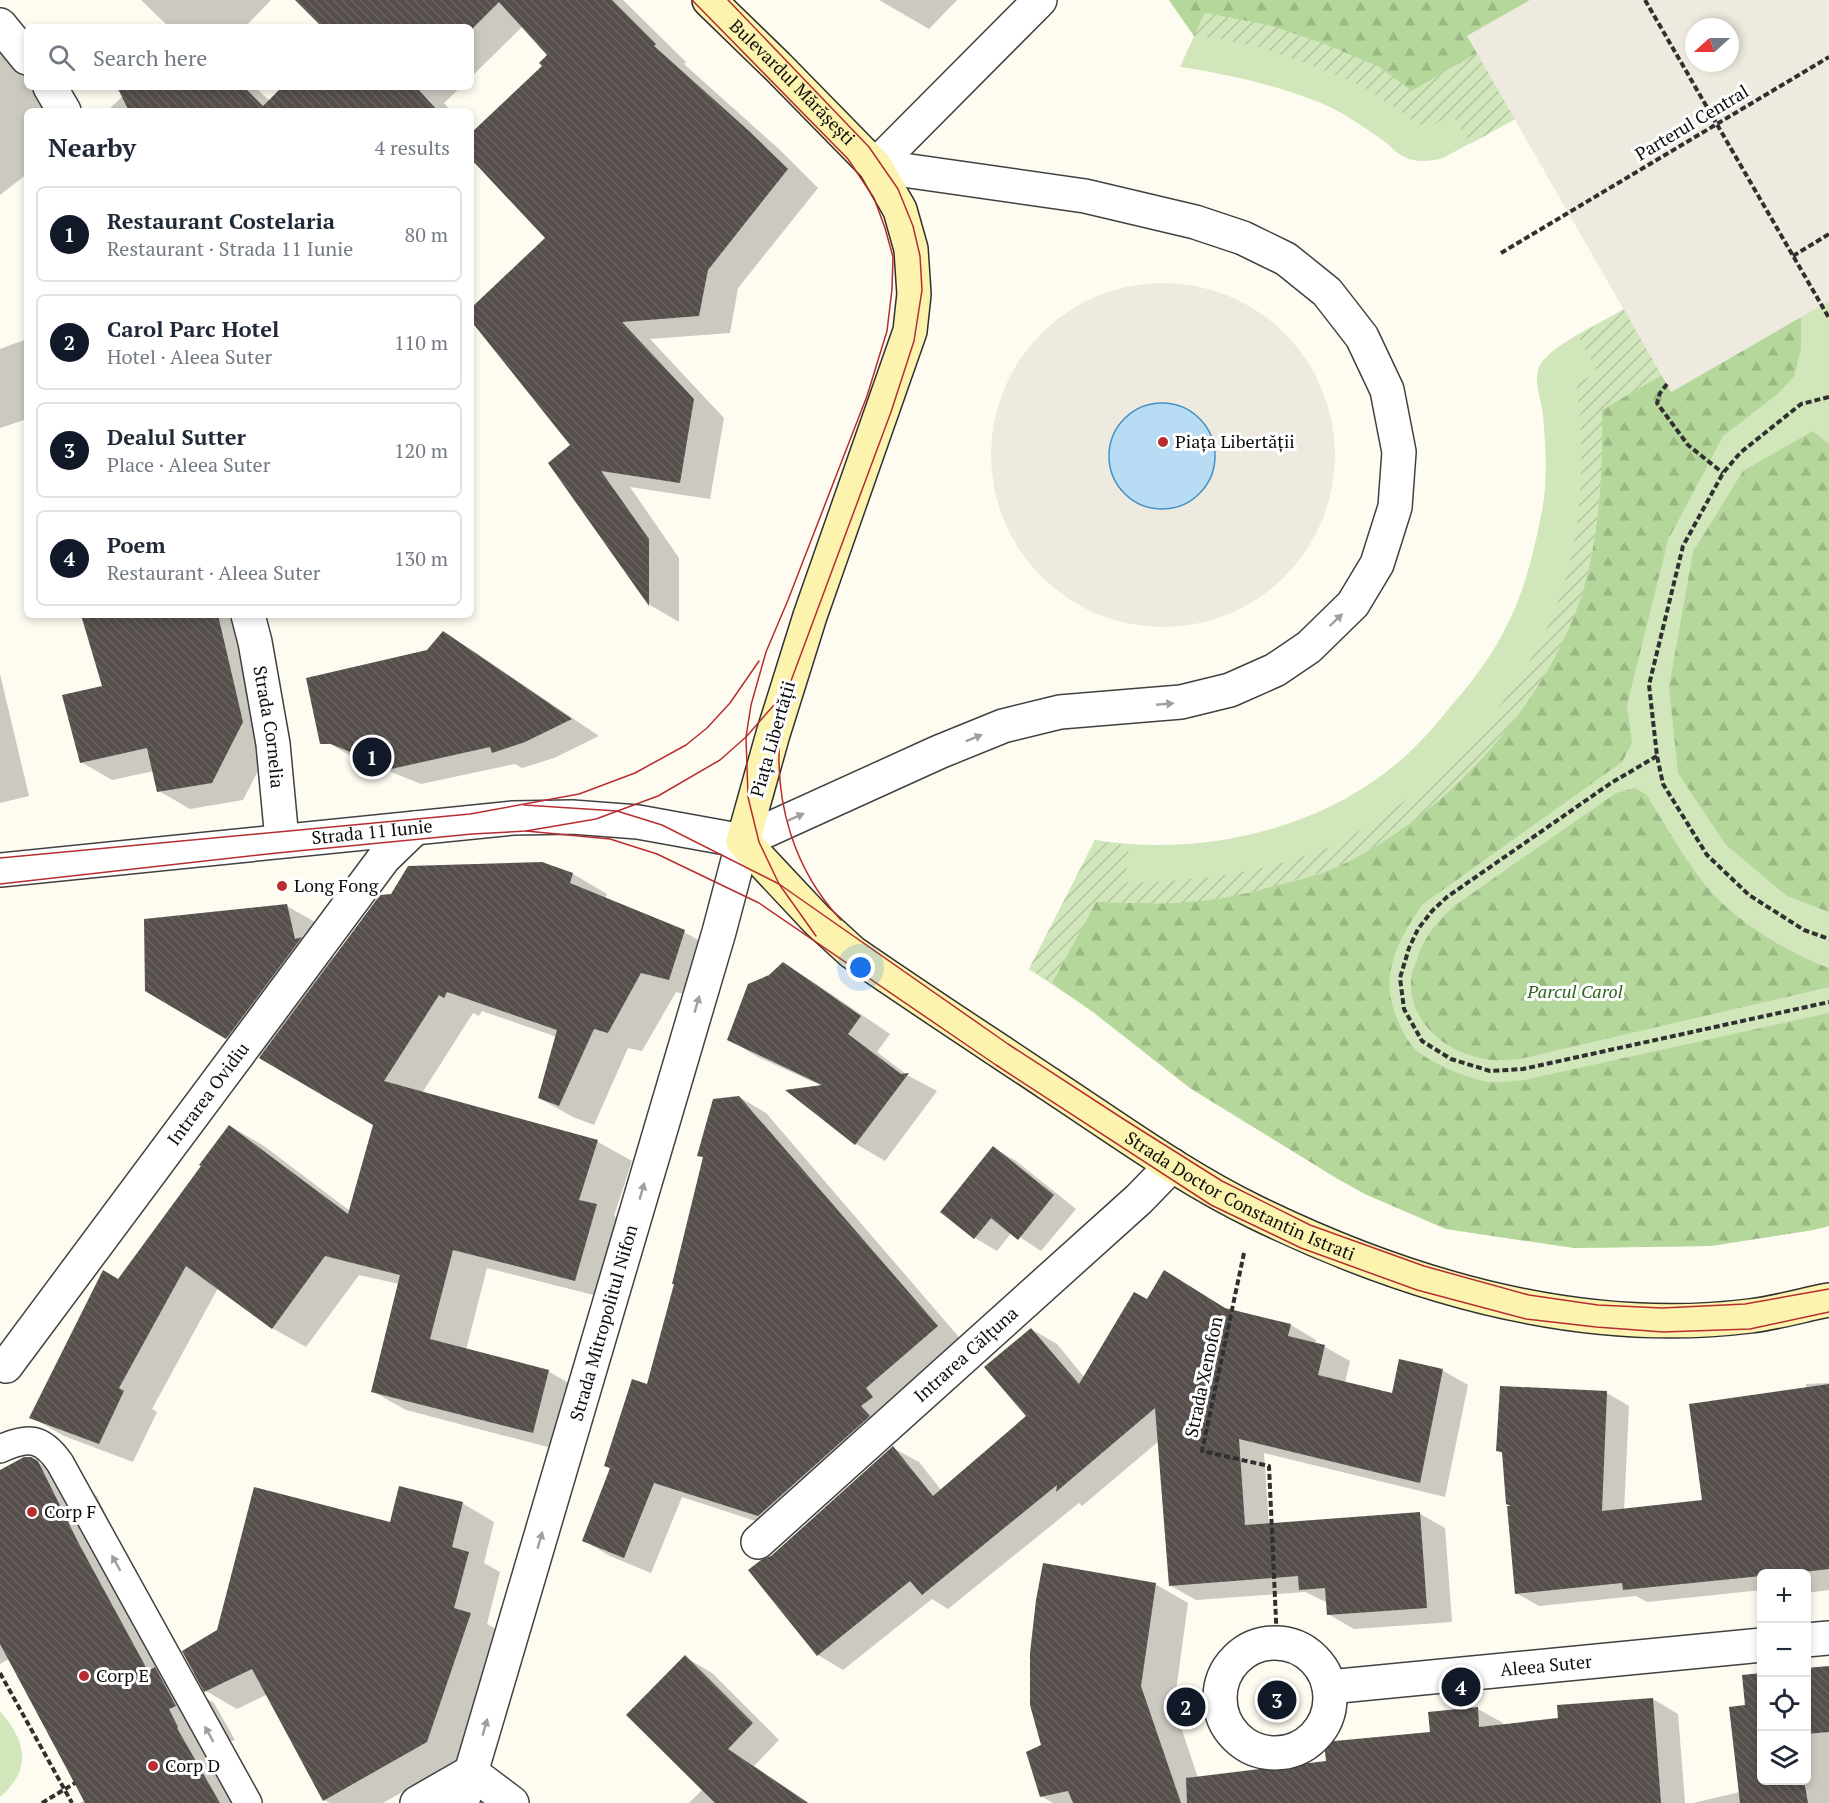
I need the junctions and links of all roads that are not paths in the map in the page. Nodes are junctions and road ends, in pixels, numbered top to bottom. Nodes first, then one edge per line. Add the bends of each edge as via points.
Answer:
1 (709, 0) edge
2 (1040, 0) edge
3 (0, 25) edge
4 (24, 54) edge
5 (52, 90) edge
6 (62, 108) edge
7 (875, 166) junction
8 (249, 618) edge
9 (415, 828) junction
10 (282, 840) junction
11 (743, 842) junction
12 (0, 870) edge
13 (1172, 1165) junction
14 (1829, 1300) edge
15 (6, 1366) dead end
16 (0, 1449) edge
17 (758, 1542) dead end
18 (1829, 1638) edge
19 (1811, 1640) edge
20 (1757, 1645) edge
21 (1329, 1687) junction
22 (471, 1772) junction
23 (248, 1803) edge
24 (417, 1803) edge
25 (462, 1803) edge
26 (512, 1803) edge

1 - 7 main road, Bulevardul Mărășești
2 - 7 street
3 - 4 street
5 - 6 street
7 - 11 main road, Piața Libertății via 900,210 912,249 914,294 910,331 810,616
11 -> 7 street via 1003,726 1060,712 1181,702 1230,690 1275,670 1309,647 1353,604 1377,564 1395,507 1399,452 1387,390 1362,337 1327,292 1286,259 1243,238 1195,222 1085,196
8 - 10 street, Strada Cornelia via 273,744
9 - 10 street, Strada 11 Iunie
9 - 11 street, Strada 11 Iunie via 513,818 572,817 662,825
9 - 15 street, Intrarea Ovidiu via 384,858
10 - 12 street, Strada 11 Iunie
11 - 13 main road, Strada Doctor Constantin Istrati via 852,952
22 -> 11 street, Strada Mitropolitul Nifon
13 - 14 main road, Strada Doctor Constantin Istrati via 1253,1211 1307,1236 1422,1280 1538,1308 1591,1316 1707,1320 1752,1316
13 - 17 street, Intrarea Călțuna
23 -> 16 lane via 56,1456 38,1441 22,1440
18 - 19 street
20 - 21 street, Aleea Suter
21 - 21 street via 1330,1706 1313,1738 1299,1748 1280,1753 1262,1752 1231,1733 1219,1699 1221,1681 1229,1665 1243,1652 1277,1642 1296,1646 1311,1656 1323,1670
22 - 24 street
22 - 25 street, Strada Mitropolitul Nifon
22 - 26 street

